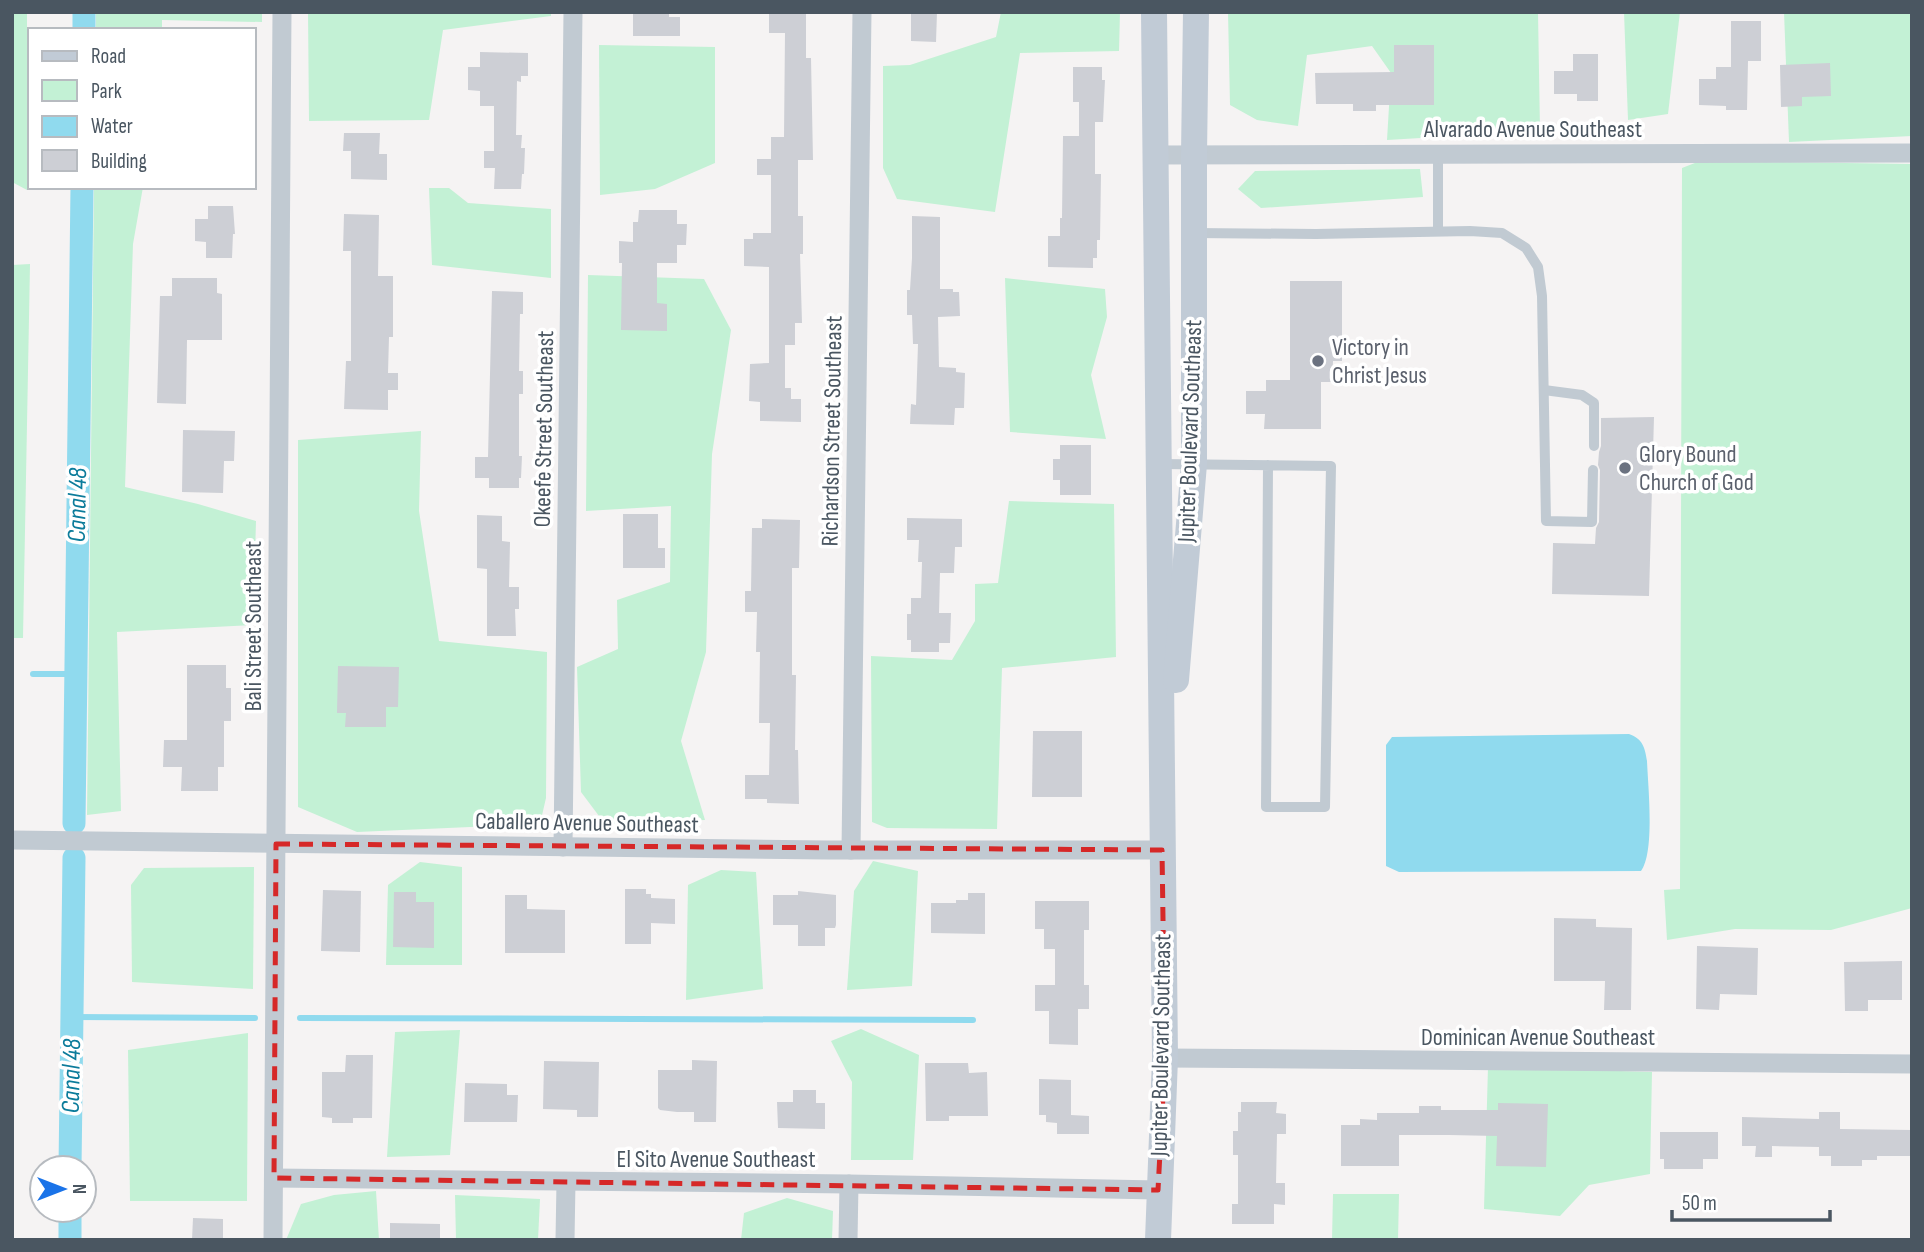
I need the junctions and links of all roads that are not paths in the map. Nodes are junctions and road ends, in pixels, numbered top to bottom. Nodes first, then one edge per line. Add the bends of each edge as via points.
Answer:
1 (282, 12) edge
2 (573, 12) edge
3 (862, 12) edge
4 (1154, 12) edge
5 (1196, 12) edge
6 (1912, 153) edge
7 (1194, 154) junction
8 (1438, 154) junction
9 (1155, 155) junction
10 (1438, 232) junction
11 (1194, 233) junction
12 (1544, 390) junction
13 (1594, 446) dead end
14 (1159, 464) junction
15 (1194, 464) junction
16 (1268, 465) junction
17 (1593, 470) dead end
18 (12, 840) edge
19 (276, 844) junction
20 (563, 847) junction
21 (851, 850) junction
22 (1162, 850) junction
23 (1165, 1058) junction
24 (1912, 1064) edge
25 (274, 1178) junction
26 (566, 1182) junction
27 (849, 1184) junction
28 (1158, 1190) junction
29 (272, 1240) edge
30 (565, 1240) edge
31 (848, 1240) edge
32 (1158, 1240) edge

1 - 19 street, Bali Street Southeast
2 - 20 street, Okeefe Street Southeast
3 - 21 street, Richardson Street Southeast
4 - 9 street, Jupiter Boulevard Southeast
5 - 7 street, Jupiter Boulevard Southeast
6 - 8 street, Alvarado Avenue Southeast
7 - 8 street, Alvarado Avenue Southeast
7 - 9 street, Alvarado Avenue Southeast
7 - 11 street, Jupiter Boulevard Southeast
8 - 10 lane
9 - 14 street, Jupiter Boulevard Southeast
10 - 11 lane
10 - 12 lane via 1502,233 1526,248 1538,267 1542,296
11 - 15 street, Jupiter Boulevard Southeast
12 - 13 lane via 1582,394 1594,403
12 - 17 lane via 1546,521 1592,522
14 - 15 lane
14 - 22 street, Jupiter Boulevard Southeast
15 - 16 lane
15 - 22 street, Jupiter Boulevard Southeast
16 - 16 lane via 1266,807 1325,807 1331,466
18 - 19 street, Caballero Avenue Southeast
19 - 20 street, Caballero Avenue Southeast
19 - 25 street, Bali Street Southeast
20 - 21 street, Caballero Avenue Southeast
21 - 22 street, Caballero Avenue Southeast
22 - 23 street, Jupiter Boulevard Southeast
23 - 24 street, Dominican Avenue Southeast
23 - 28 street, Jupiter Boulevard Southeast
25 - 26 street, El Sito Avenue Southeast
25 - 29 street, Bali Street Southeast
26 - 27 street, El Sito Avenue Southeast
26 - 30 street
27 - 28 street, El Sito Avenue Southeast
27 - 31 street
28 - 32 street, Jupiter Boulevard Southeast

